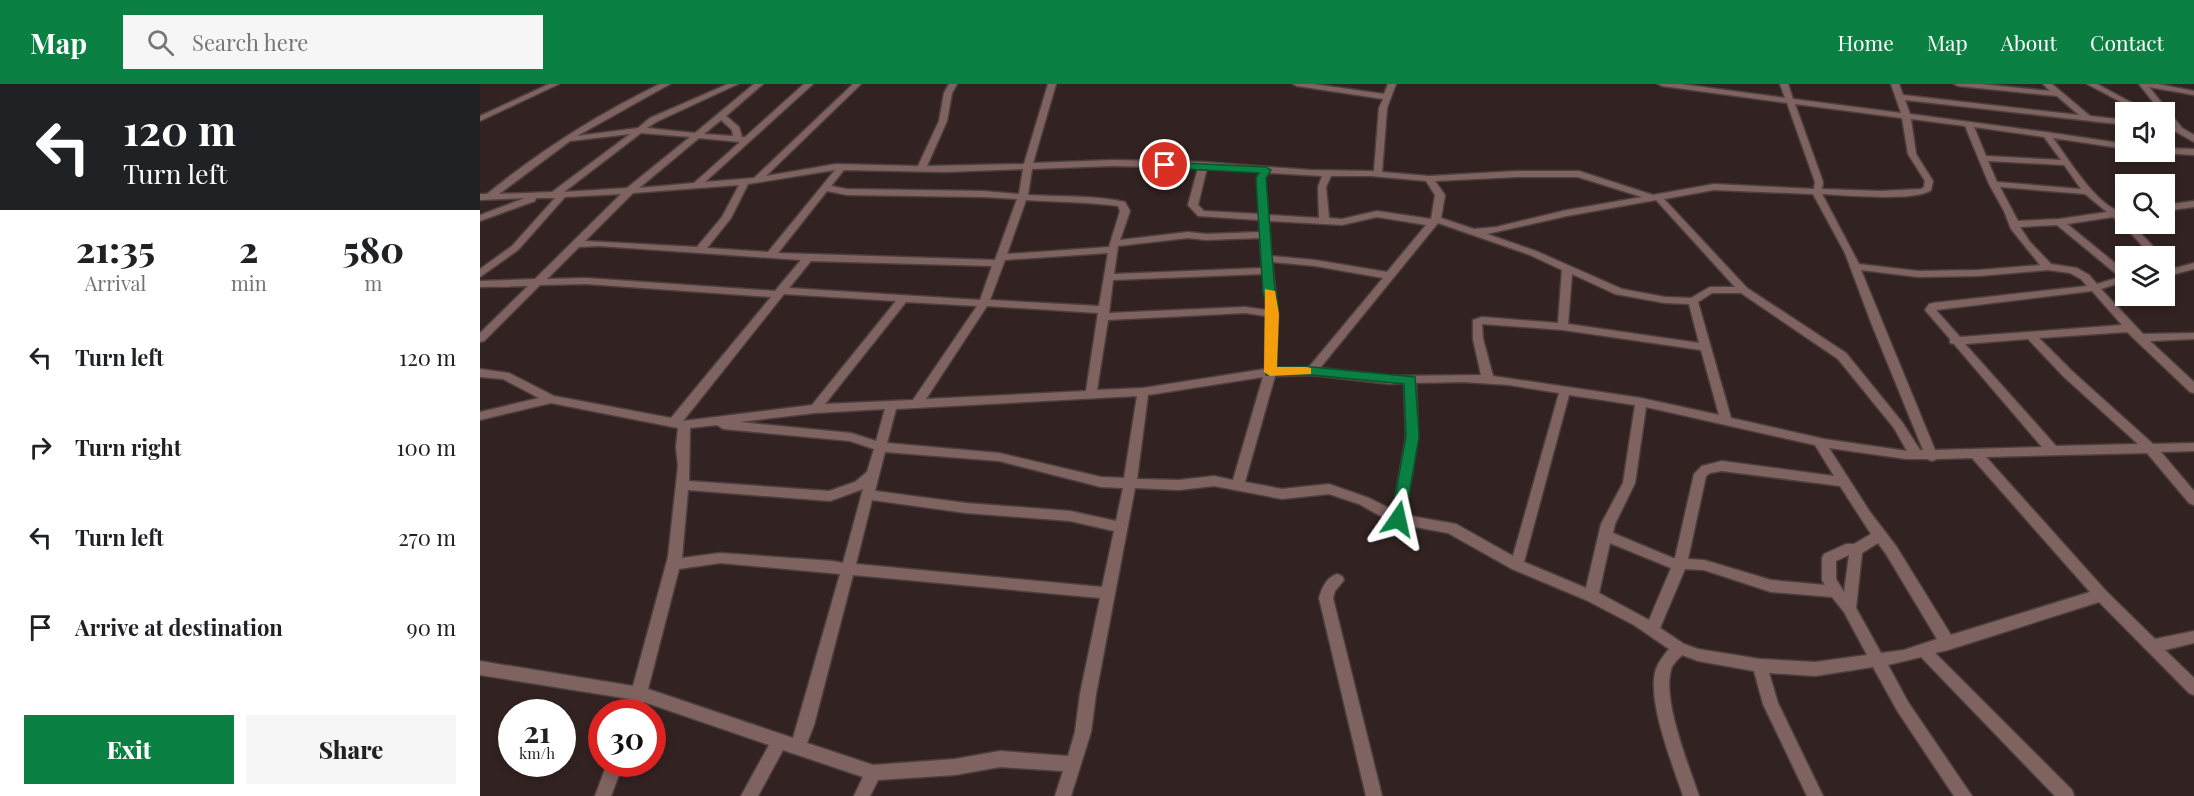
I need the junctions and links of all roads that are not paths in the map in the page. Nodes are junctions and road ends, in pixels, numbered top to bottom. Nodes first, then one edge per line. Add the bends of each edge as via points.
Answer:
1 (555, 84) edge
2 (666, 84) edge
3 (734, 84) edge
4 (759, 84) edge
5 (809, 84) edge
6 (857, 84) edge
7 (953, 84) edge
8 (1053, 84) edge
9 (1297, 84) edge
10 (1392, 84) edge
11 (1662, 84) edge
12 (1784, 84) edge
13 (1895, 84) edge
14 (1958, 84) edge
15 (2047, 84) edge
16 (2091, 84) edge
17 (2145, 84) edge
18 (2194, 93) edge
19 (2058, 94) junction
20 (1387, 97) junction
21 (1901, 97) junction
22 (1791, 100) junction
23 (2126, 102) edge
24 (1906, 115) junction
25 (721, 116) junction
26 (2088, 118) junction
27 (480, 119) edge
28 (2115, 122) edge
29 (1968, 123) junction
30 (2175, 128) edge
31 (639, 130) junction
32 (2180, 131) junction
33 (2046, 134) junction
34 (737, 135) junction
35 (695, 137) junction
36 (568, 139) junction
37 (2194, 139) edge
38 (2115, 145) edge
39 (2175, 151) edge
40 (2194, 152) edge
41 (1984, 158) junction
42 (2067, 163) junction
43 (1028, 165) junction
44 (1203, 165) junction
45 (1000, 166) junction
46 (842, 167) junction
47 (921, 169) junction
48 (1266, 170) junction
49 (1328, 173) junction
50 (1378, 173) junction
51 (1026, 179) junction
52 (1429, 179) junction
53 (757, 180) junction
54 (1600, 180) junction
55 (745, 182) junction
56 (1993, 184) junction
57 (697, 185) junction
58 (825, 188) junction
59 (631, 190) junction
60 (1817, 192) junction
61 (2088, 192) junction
62 (541, 195) junction
63 (558, 195) junction
64 (1654, 196) junction
65 (1022, 197) junction
66 (483, 200) edge
67 (1620, 203) junction
68 (2194, 204) edge
69 (2175, 206) edge
70 (2115, 210) edge
71 (2115, 214) edge
72 (480, 218) edge
73 (1266, 218) junction
74 (1324, 220) junction
75 (1435, 221) junction
76 (2060, 222) junction
77 (2015, 224) junction
78 (1474, 232) junction
79 (588, 234) junction
80 (2136, 234) edge
81 (1265, 235) junction
82 (599, 243) junction
83 (574, 244) junction
84 (2148, 246) edge
85 (1114, 247) junction
86 (699, 251) junction
87 (771, 255) junction
88 (808, 258) junction
89 (1268, 259) junction
90 (999, 260) junction
91 (1854, 266) junction
92 (2194, 266) edge
93 (2048, 267) junction
94 (2115, 269) edge
95 (2175, 269) edge
96 (1567, 270) junction
97 (1269, 271) junction
98 (480, 274) edge
99 (1390, 276) junction
100 (1110, 277) junction
101 (538, 282) junction
102 (2115, 282) edge
103 (480, 284) edge
104 (2095, 288) junction
105 (1743, 290) junction
106 (779, 292) junction
107 (903, 299) junction
108 (1271, 299) junction
109 (1693, 301) junction
110 (984, 303) junction
111 (1245, 310) junction
112 (1104, 313) junction
113 (1273, 314) junction
114 (1563, 327) junction
115 (2130, 328) junction
116 (2031, 336) junction
117 (2194, 336) edge
118 (2140, 338) junction
119 (480, 339) edge
120 (1954, 341) junction
121 (1705, 347) junction
122 (1312, 371) junction
123 (1270, 372) junction
124 (480, 374) edge
125 (1488, 379) junction
126 (1410, 380) junction
127 (2194, 389) edge
128 (1565, 390) junction
129 (1143, 392) junction
130 (1091, 393) junction
131 (551, 399) junction
132 (1641, 402) junction
133 (916, 405) junction
134 (891, 407) junction
135 (815, 410) junction
136 (480, 416) edge
137 (1726, 421) junction
138 (679, 424) junction
139 (708, 424) junction
140 (1819, 442) junction
141 (881, 447) junction
142 (2194, 447) edge
143 (2150, 448) junction
144 (2052, 450) junction
145 (1976, 454) junction
146 (1917, 456) junction
147 (1932, 457) junction
148 (873, 474) junction
149 (1843, 482) junction
150 (1130, 483) junction
151 (1238, 484) junction
152 (682, 485) junction
153 (868, 495) junction
154 (2194, 500) edge
155 (1398, 519) junction
156 (1121, 527) junction
157 (1605, 535) junction
158 (1880, 535) junction
159 (1856, 550) junction
160 (674, 564) junction
161 (1680, 564) junction
162 (1517, 565) junction
163 (850, 566) junction
164 (1337, 580) dead end
165 (1836, 592) junction
166 (1108, 593) junction
167 (2101, 595) junction
168 (1591, 596) junction
169 (1849, 608) junction
170 (1652, 630) junction
171 (2194, 637) edge
172 (1948, 644) junction
173 (2154, 646) junction
174 (1679, 648) junction
175 (1924, 651) junction
176 (1877, 660) junction
177 (1760, 666) junction
178 (480, 668) edge
179 (2194, 688) edge
180 (641, 694) junction
181 (639, 699) edge
182 (780, 741) junction
183 (798, 746) junction
184 (1071, 764) junction
185 (873, 773) junction
186 (610, 777) edge
187 (603, 796) edge
188 (749, 796) edge
189 (862, 796) edge
190 (1063, 796) edge
191 (1374, 796) edge
192 (1691, 796) edge
193 (1815, 796) edge
194 (1964, 796) edge
195 (2066, 796) edge

1 - 27 street
2 - 36 street
3 - 31 street
4 - 25 street
5 - 34 street
6 - 53 street
7 - 47 street via 943,121
8 - 43 street
9 - 20 street
10 - 20 street
11 - 22 street
12 - 22 street
13 - 21 street
14 - 19 street
15 - 19 street
16 - 23 street
17 - 18 street
17 - 32 street
19 - 26 street
20 - 50 street
21 - 24 street
21 - 26 street
22 - 24 street
22 - 60 street via 1819,182
24 - 29 street
24 - 60 street via 1912,154 1929,181 1928,188 1915,194
25 - 34 street
25 - 35 street
26 - 28 street
29 - 33 street
29 - 41 street
30 - 32 street
31 - 35 street
31 - 36 street
31 - 63 street
32 - 37 street
33 - 38 street
33 - 42 street
34 - 35 street
34 - 57 street
35 - 59 street
36 - 66 street
39 - 40 street
41 - 42 street
41 - 56 street
42 - 61 street
43 - 44 street
43 - 45 street
43 - 51 street
44 - 48 street
44 - 73 street via 1193,205 1198,214
45 - 47 street
45 - 51 street
46 - 47 street
46 - 53 street
46 - 58 street
48 - 49 street
48 - 73 street via 1261,178
49 - 50 street
49 - 74 street via 1322,187
50 - 52 street
51 - 65 street
52 - 54 street via 1578,174
52 - 75 street via 1440,195
53 - 55 street
54 - 64 street
54 - 67 street
55 - 57 street
55 - 86 street via 726,218
56 - 61 street
56 - 77 street
57 - 59 street
58 - 65 street
58 - 87 street
59 - 63 street
59 - 79 street
60 - 64 street via 1714,187
60 - 91 street
61 - 70 street
62 - 63 street
62 - 66 street
62 - 72 street
63 - 98 street via 515,248
64 - 67 street
64 - 105 street
65 - 85 street via 1122,204 1125,211
65 - 90 street
67 - 78 street
68 - 69 street
71 - 76 street
73 - 74 street
73 - 81 street
74 - 75 street via 1347,222 1377,214
75 - 78 street
75 - 99 street
76 - 77 street
76 - 94 street
77 - 93 street
78 - 96 street
79 - 82 street
79 - 83 street
80 - 84 street
81 - 85 street via 1188,235
81 - 89 street
82 - 83 street
82 - 86 street
83 - 101 street
85 - 90 street
85 - 100 street
86 - 87 street
87 - 88 street
88 - 90 street
88 - 106 street
89 - 97 street
89 - 99 street
90 - 110 street
91 - 93 street via 1918,274
91 - 147 street
92 - 95 street
93 - 104 street via 2073,270
96 - 109 street via 1619,292
96 - 114 street
97 - 100 street
97 - 108 street
99 - 122 street
100 - 112 street
101 - 103 street
101 - 106 street
101 - 119 street
102 - 104 street
104 - 115 street
104 - 120 street via 1933,306 1930,310 1935,319
105 - 109 street via 1710,290
105 - 146 street via 1842,356 1898,425
106 - 107 street
106 - 138 street
107 - 110 street
107 - 135 street
108 - 111 street
108 - 113 street
109 - 121 street
110 - 112 street
110 - 133 street
111 - 112 street
111 - 113 street
112 - 130 street
113 - 123 street
114 - 121 street
114 - 125 street via 1477,322
115 - 116 street
115 - 118 street
116 - 120 street
116 - 143 street
117 - 118 street
118 - 127 street
120 - 144 street
121 - 137 street
122 - 123 street
122 - 126 street
123 - 129 street
123 - 151 street
124 - 131 street via 505,376
125 - 126 street
125 - 128 street
126 - 155 street via 1412,437
128 - 132 street
128 - 162 street
129 - 130 street
129 - 150 street
130 - 133 street
131 - 136 street
131 - 138 street
132 - 137 street
132 - 157 street via 1629,483
133 - 134 street
134 - 135 street
134 - 141 street
135 - 139 street
137 - 140 street
138 - 139 street
138 - 152 street
139 - 141 street via 851,437
140 - 146 street
140 - 149 street
141 - 148 street
141 - 150 street via 999,457 1101,482
142 - 143 street
143 - 144 street
143 - 154 street
144 - 145 street
145 - 147 street
145 - 167 street
146 - 147 street
148 - 152 street via 859,485 830,496
148 - 153 street
149 - 158 street
149 - 161 street via 1722,466 1706,469 1700,474
150 - 151 street
150 - 156 street
151 - 155 street via 1282,494 1329,489
152 - 160 street
153 - 156 street via 1070,516
153 - 163 street
155 - 162 street via 1451,528
156 - 166 street
157 - 161 street
157 - 168 street
158 - 159 street
158 - 172 street
159 - 165 street via 1846,549 1829,558 1829,580
159 - 169 street
160 - 163 street via 720,558
160 - 180 street
161 - 165 street via 1704,565 1772,586
161 - 170 street
162 - 168 street
163 - 166 street
163 - 183 street
164 - 191 street via 1326,598
165 - 169 street
166 - 184 street via 1083,732
167 - 172 street via 1994,626
167 - 173 street
168 - 170 street
169 - 176 street
170 - 174 street
171 - 173 street
172 - 175 street
173 - 179 street
174 - 177 street
174 - 192 street via 1663,669 1662,682 1668,720
175 - 176 street
175 - 195 street
176 - 177 street via 1815,669
176 - 194 street via 1903,707
177 - 193 street via 1771,704
178 - 180 street
180 - 181 street
180 - 182 street
182 - 183 street
182 - 188 street
183 - 185 street
184 - 185 street via 1000,759 955,768
184 - 190 street
185 - 189 street
186 - 187 street

